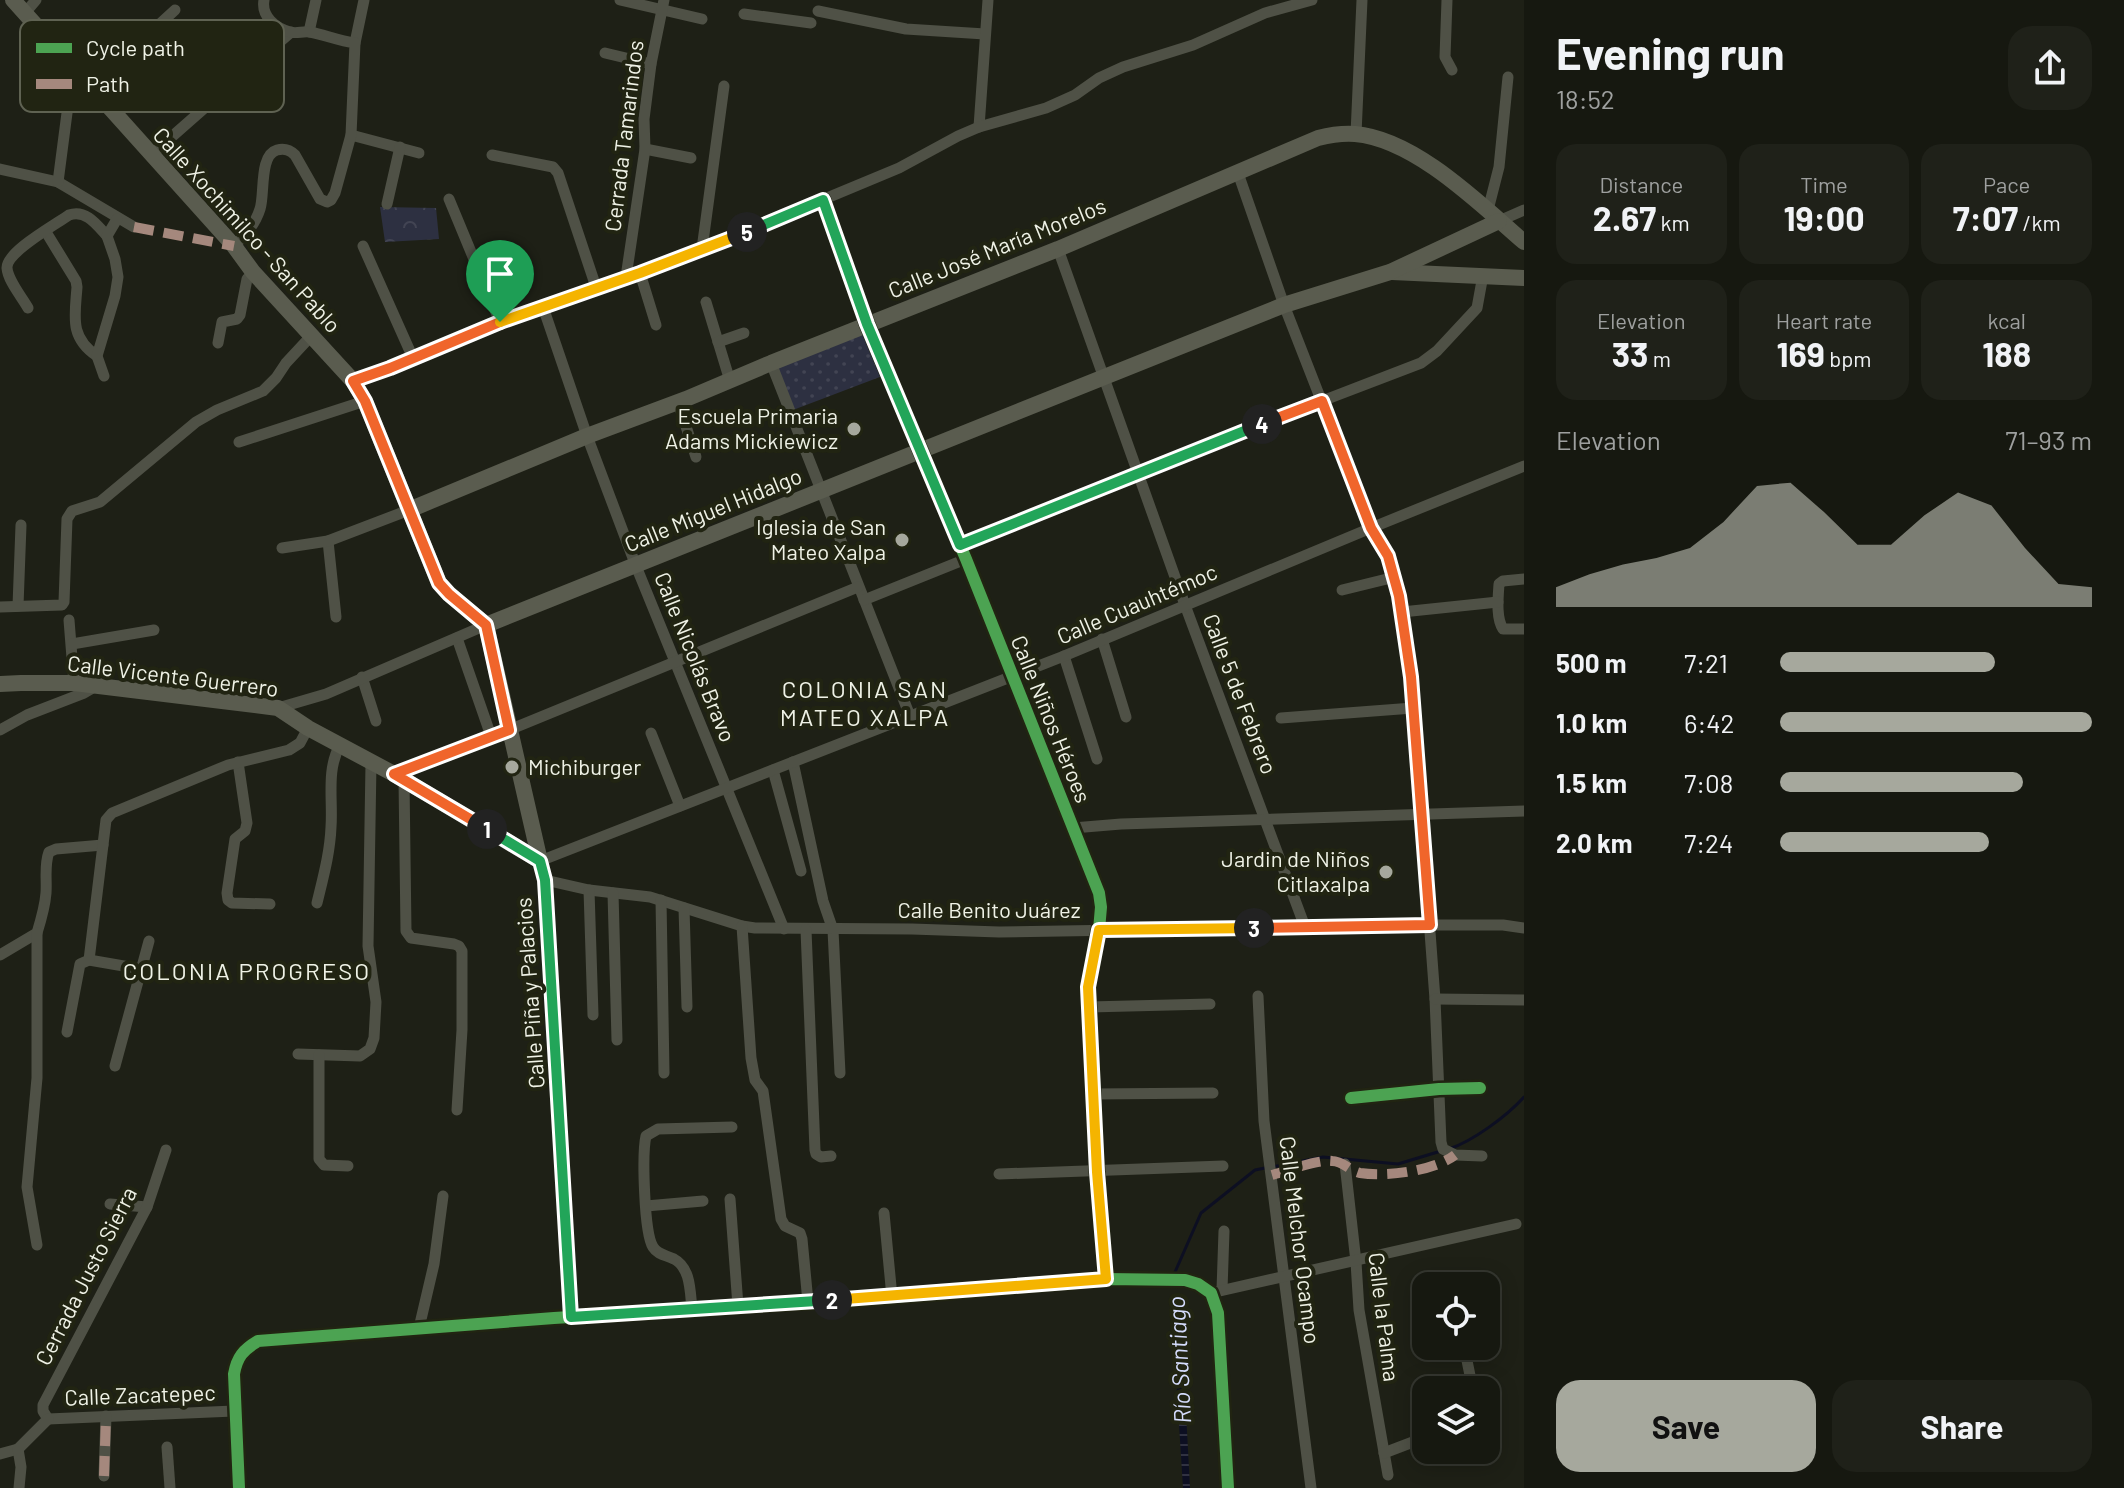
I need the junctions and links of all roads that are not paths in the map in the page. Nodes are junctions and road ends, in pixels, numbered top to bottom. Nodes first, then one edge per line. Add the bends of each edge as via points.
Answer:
1 (13, 0) edge
2 (264, 0) edge
3 (316, 0) edge
4 (364, 0) edge
5 (620, 0) edge
6 (988, 0) edge
7 (1312, 0) edge
8 (1362, 0) edge
9 (1447, 0) edge
10 (663, 5) edge
11 (818, 6) edge
12 (30, 7) edge
13 (175, 10) dead end
14 (744, 14) dead end
15 (702, 19) dead end
16 (164, 20) edge
17 (269, 20) edge
18 (284, 28) edge
19 (291, 32) junction
20 (309, 32) junction
21 (985, 34) junction
22 (284, 38) edge
23 (355, 43) junction
24 (605, 53) dead end
25 (651, 64) junction
26 (1452, 70) dead end
27 (1508, 77) dead end
28 (724, 86) dead end
29 (67, 112) edge
30 (113, 112) edge
31 (200, 112) edge
32 (979, 127) junction
33 (1356, 134) junction
34 (351, 135) junction
35 (400, 147) junction
36 (645, 149) junction
37 (419, 153) dead end
38 (151, 155) junction
39 (492, 155) dead end
40 (691, 158) dead end
41 (0, 169) edge
42 (1238, 173) junction
43 (58, 182) junction
44 (449, 199) dead end
45 (823, 200) junction
46 (387, 204) dead end
47 (1524, 210) edge
48 (1494, 216) junction
49 (117, 219) junction
50 (134, 227) dead end
51 (46, 232) junction
52 (107, 236) junction
53 (1524, 242) edge
54 (234, 246) junction
55 (363, 246) dead end
56 (702, 249) junction
57 (1058, 249) junction
58 (253, 272) junction
59 (1390, 272) junction
60 (640, 273) junction
61 (1483, 275) junction
62 (626, 277) junction
63 (1524, 278) edge
64 (596, 287) junction
65 (706, 302) dead end
66 (1284, 305) junction
67 (543, 307) junction
68 (28, 308) dead end
69 (500, 322) junction
70 (867, 324) junction
71 (656, 325) dead end
72 (744, 333) dead end
73 (312, 335) junction
74 (718, 342) junction
75 (218, 343) dead end
76 (97, 356) junction
77 (413, 358) junction
78 (771, 363) junction
79 (104, 376) dead end
80 (1103, 377) junction
81 (353, 381) junction
82 (730, 381) junction
83 (365, 401) junction
84 (1322, 401) junction
85 (678, 402) junction
86 (587, 436) junction
87 (239, 442) dead end
88 (920, 450) junction
89 (696, 457) dead end
90 (1524, 466) edge
91 (1139, 473) junction
92 (820, 490) junction
93 (409, 510) junction
94 (21, 525) dead end
95 (1371, 528) junction
96 (328, 541) junction
97 (960, 545) junction
98 (282, 548) dead end
99 (966, 559) junction
100 (636, 566) junction
101 (1395, 577) junction
102 (1524, 579) edge
103 (858, 587) junction
104 (1342, 590) dead end
105 (864, 600) junction
106 (1498, 602) junction
107 (1185, 605) junction
108 (18, 606) junction
109 (0, 607) edge
110 (1402, 612) junction
111 (336, 617) dead end
112 (69, 620) dead end
113 (486, 625) junction
114 (1524, 629) edge
115 (154, 630) dead end
116 (457, 638) junction
117 (1102, 639) junction
118 (72, 644) junction
119 (1064, 656) junction
120 (675, 662) junction
121 (1011, 675) junction
122 (362, 677) junction
123 (74, 683) junction
124 (0, 684) edge
125 (96, 686) junction
126 (278, 708) junction
127 (1413, 708) junction
128 (910, 716) junction
129 (1126, 717) dead end
130 (1281, 718) dead end
131 (376, 721) dead end
132 (308, 728) junction
133 (0, 730) edge
134 (509, 730) junction
135 (651, 733) dead end
136 (491, 736) junction
137 (340, 745) junction
138 (1097, 759) dead end
139 (238, 762) junction
140 (793, 762) junction
141 (371, 763) junction
142 (773, 770) junction
143 (399, 777) junction
144 (727, 788) junction
145 (680, 806) junction
146 (1524, 811) edge
147 (1422, 815) junction
148 (1266, 819) junction
149 (1073, 828) junction
150 (103, 845) junction
151 (540, 861) junction
152 (801, 871) dead end
153 (545, 880) junction
154 (589, 890) junction
155 (613, 893) junction
156 (661, 900) junction
157 (317, 903) dead end
158 (270, 904) dead end
159 (684, 908) junction
160 (1430, 925) junction
161 (742, 926) junction
162 (1305, 927) junction
163 (1524, 928) edge
164 (784, 929) junction
165 (806, 930) junction
166 (833, 930) junction
167 (1099, 930) junction
168 (37, 933) junction
169 (149, 941) dead end
170 (0, 955) edge
171 (89, 960) junction
172 (141, 969) junction
173 (1258, 996) dead end
174 (1435, 999) junction
175 (1524, 1000) edge
176 (1210, 1004) dead end
177 (687, 1007) dead end
178 (1089, 1007) junction
179 (593, 1015) dead end
180 (67, 1032) dead end
181 (617, 1040) dead end
182 (298, 1054) dead end
183 (319, 1055) junction
184 (115, 1066) dead end
185 (664, 1073) dead end
186 (840, 1073) dead end
187 (1480, 1088) dead end
188 (1439, 1089) junction
189 (1213, 1093) dead end
190 (1093, 1094) junction
191 (1351, 1098) dead end
192 (457, 1110) dead end
193 (732, 1127) dead end
194 (166, 1150) dead end
195 (831, 1156) dead end
196 (1482, 1156) dead end
197 (1345, 1164) dead end
198 (348, 1166) dead end
199 (1223, 1166) dead end
200 (1097, 1172) junction
201 (999, 1174) dead end
202 (443, 1196) dead end
203 (730, 1199) dead end
204 (703, 1201) dead end
205 (110, 1204) dead end
206 (646, 1206) junction
207 (147, 1207) junction
208 (884, 1213) dead end
209 (1516, 1224) dead end
210 (1224, 1231) dead end
211 (37, 1245) dead end
212 (1356, 1262) junction
213 (1285, 1278) junction
214 (1106, 1279) junction
215 (1217, 1292) junction
216 (892, 1297) junction
217 (808, 1302) junction
218 (738, 1306) junction
219 (692, 1309) junction
220 (571, 1317) junction
221 (419, 1328) junction
222 (234, 1411) junction
223 (106, 1416) junction
224 (48, 1419) junction
225 (1412, 1442) edge
226 (167, 1447) dead end
227 (18, 1449) junction
228 (1384, 1453) junction
229 (0, 1454) edge
230 (1388, 1475) dead end
231 (104, 1476) dead end
232 (19, 1488) edge
233 (170, 1488) edge
234 (239, 1488) edge
235 (1228, 1488) edge
236 (1311, 1488) edge

1 - 12 main road, Calle Xochimilco - San Pablo
2 - 17 street
3 - 20 street
4 - 23 street
5 - 10 street
6 - 21 street
7 - 32 street via 1123,67 1046,108
8 - 33 street
9 - 26 street via 1445,57
10 - 15 street
10 - 25 street, Cerrada Tamarindos
11 - 14 street via 810,28
11 - 21 street via 906,29
13 - 16 street
18 - 19 street
19 - 20 street
19 - 22 street
20 - 23 street
21 - 32 street
23 - 34 street
24 - 25 street
25 - 36 street, Cerrada Tamarindos
27 - 48 street
28 - 56 street
29 - 43 street
30 - 38 main road, Calle Xochimilco - San Pablo
31 - 38 street
32 - 45 street
33 - 42 main road, Calle José María Morelos via 1318,138
33 - 48 main road, Calle José María Morelos via 1420,159
34 - 35 street
34 - 54 street via 335,193 327,202 290,150 268,156 256,221
35 - 37 street
35 - 46 street
36 - 40 street
36 - 62 street, Cerrada Tamarindos
38 - 54 main road, Calle Xochimilco - San Pablo
39 - 64 street via 553,167 558,173
41 - 43 street
42 - 57 main road, Calle José María Morelos
42 - 66 street
43 - 49 street
44 - 69 street
45 - 56 street
45 - 70 street, Calle Niños Héroes
47 - 48 street
48 - 53 main road, Calle José María Morelos
48 - 59 main road, Calle Miguel Hidalgo
49 - 50 street
49 - 52 street
51 - 52 street via 76,213
51 - 68 street via 22,247 7,266
51 - 76 street via 76,281 74,329
52 - 76 street via 118,277
54 - 58 main road, Calle Xochimilco - San Pablo
55 - 77 street
56 - 60 street
57 - 70 main road, Calle José María Morelos
57 - 80 street, Calle 5 de Febrero
58 - 73 main road, Calle Xochimilco - San Pablo
58 - 75 street via 240,315 222,322
59 - 61 main road, Calle Miguel Hidalgo
59 - 66 main road, Calle Miguel Hidalgo
60 - 62 street
60 - 71 street
61 - 63 main road, Calle Miguel Hidalgo
61 - 84 street via 1477,308 1430,357
62 - 64 street
64 - 67 street
65 - 74 street
66 - 80 main road, Calle Miguel Hidalgo
66 - 84 street
67 - 69 street
67 - 86 street, Calle Nicolás Bravo
69 - 77 street
70 - 78 main road, Calle José María Morelos
70 - 88 street, Calle Niños Héroes
72 - 74 street
73 - 81 main road, Calle Xochimilco - San Pablo
73 - 108 street via 263,391 196,422 100,502 72,511 67,519 64,602 55,607
74 - 82 street
76 - 79 street
77 - 81 street
78 - 82 main road, Calle José María Morelos
78 - 92 street
80 - 88 main road, Calle Miguel Hidalgo
80 - 91 street, Calle 5 de Febrero
81 - 83 main road, Calle Xochimilco - San Pablo
82 - 85 main road, Calle José María Morelos
83 - 87 street
83 - 93 main road, Calle Xochimilco - San Pablo
84 - 91 street
84 - 95 street
85 - 86 main road, Calle José María Morelos
85 - 89 street
86 - 93 main road, Calle José María Morelos
86 - 100 street, Calle Nicolás Bravo
88 - 92 main road, Calle Miguel Hidalgo
88 - 97 street, Calle Niños Héroes
90 - 95 street, Calle Cuauhtémoc
91 - 97 street
91 - 107 street, Calle 5 de Febrero
92 - 100 main road, Calle Miguel Hidalgo
92 - 103 street
93 - 96 street
93 - 113 main road, Calle Xochimilco - San Pablo via 439,583
94 - 108 street
95 - 101 street
95 - 107 street, Calle Cuauhtémoc
96 - 98 street
96 - 111 street
97 - 99 street, Calle Niños Héroes
99 - 105 street
99 - 121 street, Calle Niños Héroes
100 - 113 main road, Calle Miguel Hidalgo
100 - 120 street, Calle Nicolás Bravo
101 - 104 street
101 - 110 street
102 - 106 street via 1499,584
103 - 105 street
103 - 120 street
105 - 128 street
106 - 110 street
106 - 114 street via 1500,626
107 - 117 street, Calle Cuauhtémoc
107 - 148 street, Calle 5 de Febrero
108 - 109 street
110 - 127 street
112 - 118 street
113 - 116 street, Calle Miguel Hidalgo
113 - 134 main road, Calle Piña y Palacios
115 - 118 street
116 - 122 street, Calle Miguel Hidalgo
116 - 136 street
117 - 119 street, Calle Cuauhtémoc
117 - 129 street
118 - 123 street
119 - 121 street, Calle Cuauhtémoc
119 - 138 street
120 - 134 street
120 - 144 street, Calle Nicolás Bravo
121 - 128 street, Calle Cuauhtémoc
121 - 149 street, Calle Niños Héroes
122 - 126 street, Calle Miguel Hidalgo
122 - 131 street
123 - 124 main road, Calle Vicente Guerrero
123 - 125 main road, Calle Vicente Guerrero
125 - 126 main road, Calle Vicente Guerrero
125 - 133 street
126 - 132 main road, Calle Vicente Guerrero
127 - 130 street
127 - 147 street
128 - 140 street, Calle Cuauhtémoc
132 - 137 main road, Calle Vicente Guerrero
132 - 139 street via 289,750
134 - 136 street
134 - 151 main road, Calle Piña y Palacios
135 - 145 street
136 - 143 street
137 - 141 main road, Calle Vicente Guerrero
137 - 157 street via 334,756 328,857
139 - 150 street via 112,813
139 - 158 street via 247,823 232,847 228,900
140 - 142 street, Calle Cuauhtémoc
140 - 166 street
141 - 143 main road, Calle Vicente Guerrero
141 - 183 street via 368,946 376,1002 374,1038 360,1056
142 - 144 street, Calle Cuauhtémoc
142 - 152 street
143 - 151 main road, Calle Vicente Guerrero
143 - 192 street via 406,931 411,938 454,944 462,951
144 - 145 street, Calle Cuauhtémoc
144 - 164 street, Calle Nicolás Bravo
145 - 151 street, Calle Cuauhtémoc
146 - 147 street
147 - 148 street
147 - 160 street
148 - 149 street
148 - 162 street, Calle 5 de Febrero
149 - 167 street, Calle Niños Héroes via 1099,893
150 - 168 street via 49,852
150 - 171 street
151 - 153 street, Calle Piña y Palacios
153 - 154 street, Calle Benito Juárez
153 - 220 street, Calle Piña y Palacios
154 - 155 street, Calle Benito Juárez
154 - 179 street
155 - 156 street, Calle Benito Juárez
155 - 181 street
156 - 159 street, Calle Benito Juárez
156 - 185 street
159 - 161 street, Calle Benito Juárez
159 - 177 street
160 - 162 street, Calle Benito Juárez
160 - 163 street, Calle Benito Juárez
160 - 174 street
161 - 164 street, Calle Benito Juárez
161 - 217 street via 751,1058 763,1091 781,1219 802,1239
162 - 167 street, Calle Benito Juárez
164 - 165 street, Calle Benito Juárez
165 - 166 street, Calle Benito Juárez
165 - 195 street via 815,1150 821,1157
166 - 167 street, Calle Benito Juárez
166 - 186 street
167 - 178 street, Calle Niños Héroes
168 - 170 street
168 - 211 street via 37,1078 27,1187
169 - 172 street
171 - 172 street
171 - 180 street via 80,964
172 - 184 street
173 - 213 street, Calle Melchor Ocampo via 1264,1121
174 - 175 street
174 - 188 street
176 - 178 street
178 - 190 street, Calle Niños Héroes
182 - 183 street
183 - 198 street via 319,1159 324,1165
187 - 188 street
188 - 191 street
188 - 196 street via 1441,1142 1451,1153
189 - 190 street
190 - 200 street, Calle Niños Héroes
193 - 206 street via 658,1129 646,1136
194 - 207 street, Cerrada Justo Sierra
197 - 212 street, Calle la Palma
199 - 200 street
200 - 201 street
200 - 214 street, Calle Niños Héroes
202 - 221 street
203 - 218 street
204 - 206 street
205 - 207 street
206 - 219 street via 652,1245 687,1272
207 - 224 street, Cerrada Justo Sierra via 43,1405
208 - 216 street
209 - 212 street
210 - 215 street
212 - 213 street
212 - 228 street, Calle la Palma
213 - 215 street
213 - 236 street, Calle Melchor Ocampo
214 - 215 street via 1185,1280
214 - 216 street
215 - 235 street
216 - 217 street
217 - 218 street
218 - 219 street
219 - 220 street
220 - 221 street
221 - 222 street via 258,1341 236,1363
222 - 223 street, Calle Zacatepec
222 - 234 street
223 - 224 street, Calle Zacatepec
223 - 231 street
224 - 227 street
225 - 228 street
226 - 233 street
227 - 229 street
227 - 232 street
228 - 230 street, Calle la Palma

